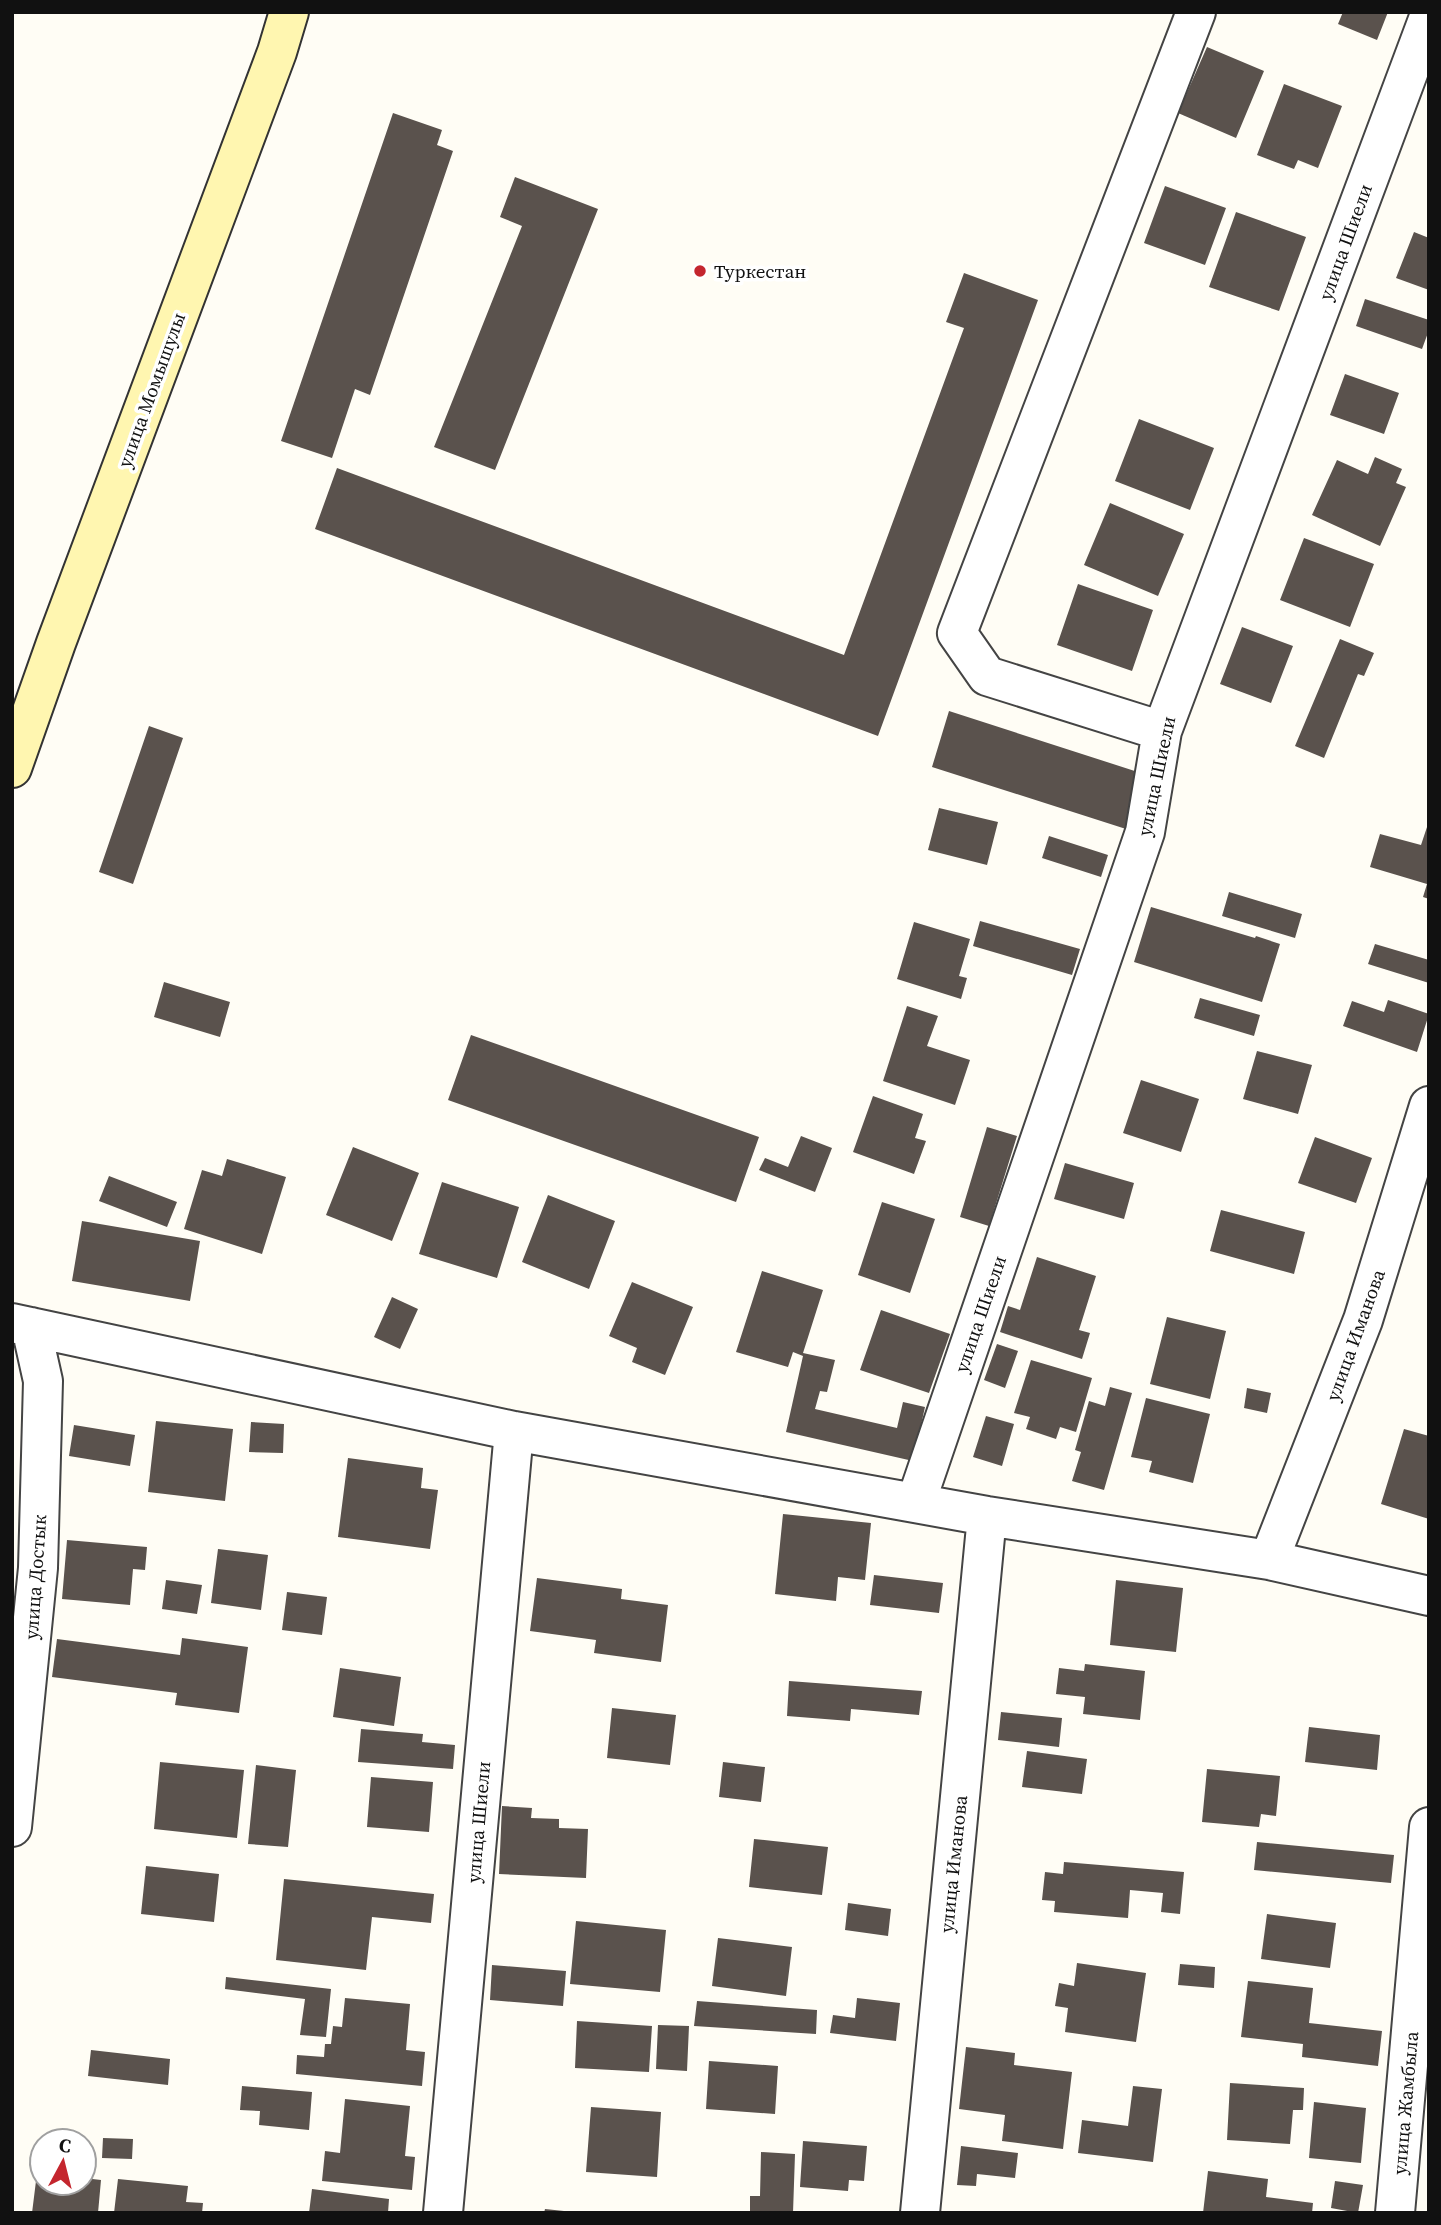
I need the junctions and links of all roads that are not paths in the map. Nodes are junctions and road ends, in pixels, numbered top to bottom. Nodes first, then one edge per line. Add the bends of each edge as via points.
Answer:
1 (289, 12) edge
2 (1196, 12) edge
3 (1429, 17) edge
4 (1162, 731) junction
5 (12, 768) edge
6 (1429, 1106) edge
7 (22, 1325) edge
8 (514, 1431) junction
9 (916, 1502) junction
10 (987, 1516) junction
11 (1269, 1560) junction
12 (1429, 1596) edge
13 (12, 1827) edge
14 (1429, 1827) edge
15 (443, 2213) edge
16 (920, 2213) edge
17 (1395, 2213) edge

1 - 5 street, улица Момышулы
2 - 4 street via 957,633 987,676
3 - 4 street, улица Шиели
4 - 9 street, улица Шиели via 1145,832
6 - 11 street, улица Иманова via 1363,1320
7 - 8 street
7 - 13 street, улица Достык via 43,1381 38,1568
8 - 9 street
8 - 15 street, улица Шиели
9 - 10 street
10 - 11 street
10 - 16 street, улица Иманова
11 - 12 street
14 - 17 street, улица Жамбыла

